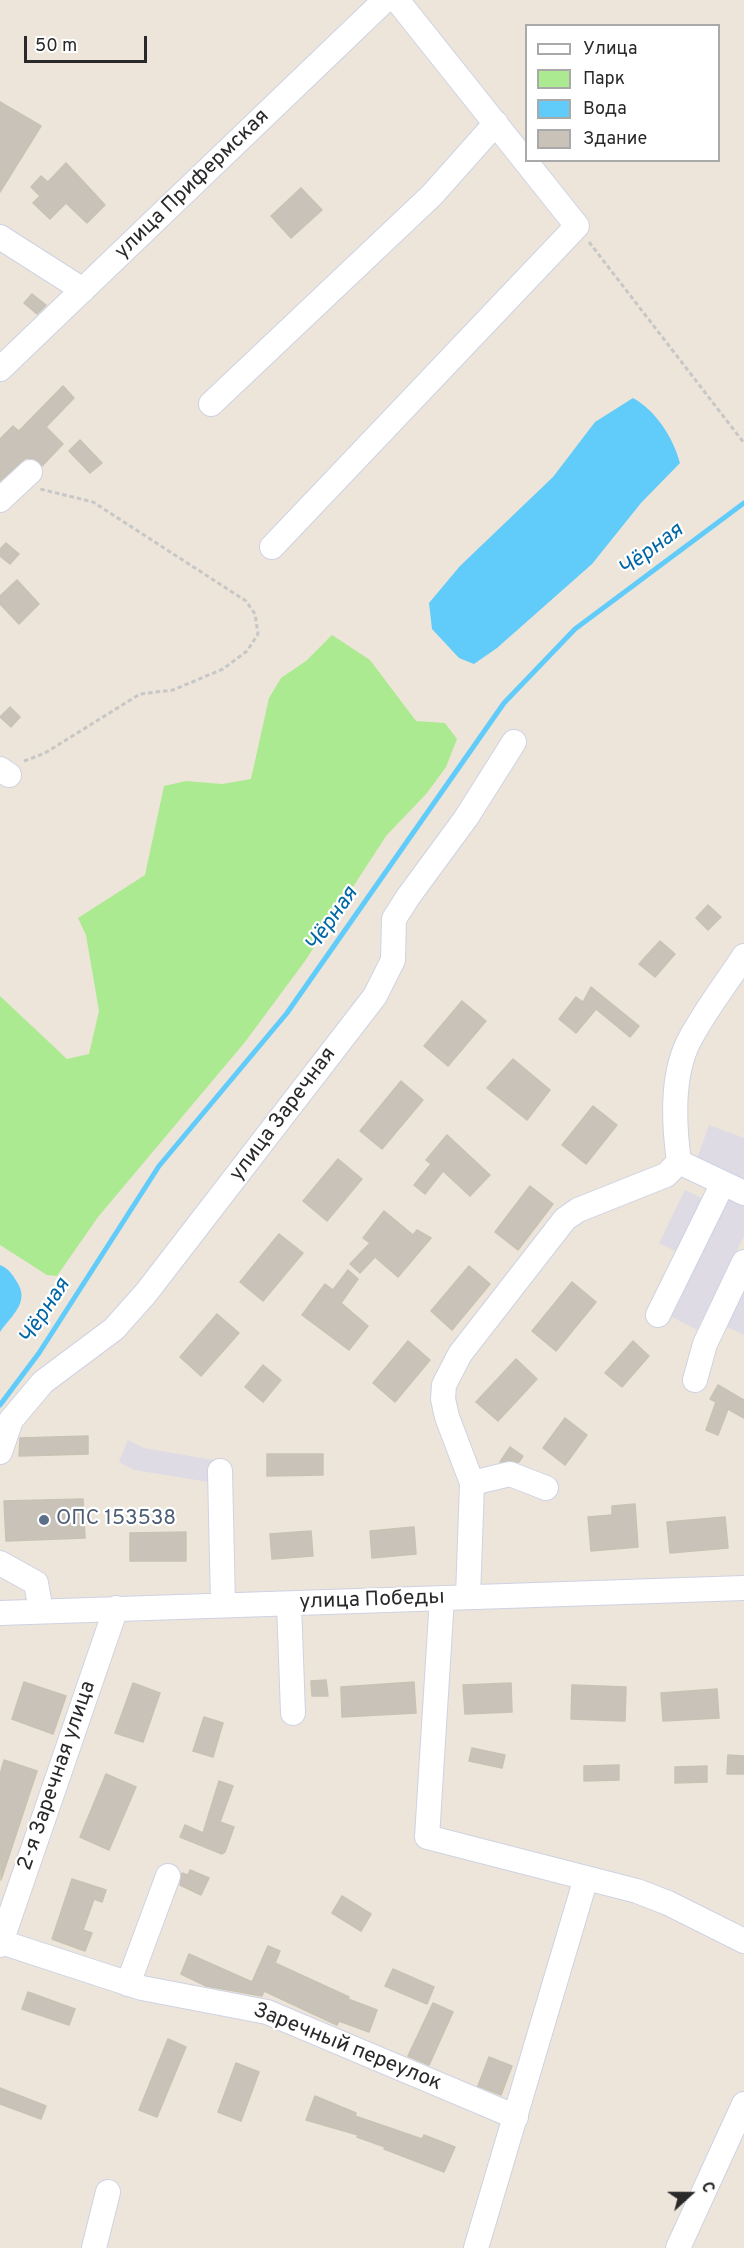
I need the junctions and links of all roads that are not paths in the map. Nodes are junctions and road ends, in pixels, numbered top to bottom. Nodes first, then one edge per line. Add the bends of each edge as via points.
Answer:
1 (385, 0) edge
2 (397, 0) edge
3 (496, 123) junction
4 (525, 160) edge
5 (527, 162) edge
6 (0, 237) edge
7 (83, 290) junction
8 (0, 369) edge
9 (211, 404) dead end
10 (272, 547) dead end
11 (514, 742) dead end
12 (744, 956) edge
13 (680, 1162) junction
14 (733, 1188) edge
15 (744, 1263) edge
16 (658, 1315) dead end
17 (695, 1380) dead end
18 (0, 1452) edge
19 (220, 1471) dead end
20 (472, 1483) junction
21 (546, 1488) dead end
22 (0, 1563) edge
23 (744, 1588) edge
24 (442, 1598) junction
25 (468, 1598) junction
26 (289, 1604) junction
27 (224, 1605) junction
28 (116, 1608) junction
29 (41, 1611) junction
30 (0, 1613) edge
31 (292, 1713) dead end
32 (168, 1876) dead end
33 (586, 1878) junction
34 (744, 1941) edge
35 (1, 1943) edge
36 (128, 1984) junction
37 (744, 2104) edge
38 (516, 2117) junction
39 (108, 2192) dead end
40 (94, 2248) edge
41 (476, 2248) edge
42 (678, 2248) edge

1 - 7 street, улица Прифермская
2 - 3 street
3 - 4 street
3 - 9 street via 432,195
5 - 10 street via 577,226
6 - 7 street
7 - 8 street, улица Прифермская
11 - 18 street, улица Заречная via 394,920 393,960 375,996 146,1293 114,1329 44,1382 11,1420
12 - 13 street via 687,1044 678,1083 675,1128
13 - 14 street
13 - 20 street via 666,1175 578,1210 565,1219 460,1354 444,1385 443,1399
14 - 16 street
15 - 17 street via 705,1344
19 - 27 street
20 - 21 street via 510,1474
20 - 25 street
22 - 29 street via 36,1583
23 - 25 street, улица Победы
24 - 25 street, улица Победы
24 - 26 street, улица Победы
24 - 33 street via 427,1837
26 - 27 street, улица Победы
26 - 31 street
27 - 28 street, улица Победы
28 - 29 street, улица Победы
28 - 35 street, 2-я Заречная улица
29 - 30 street, улица Победы
32 - 36 street
33 - 34 street via 668,1903
33 - 38 street
35 - 36 street, Заречный переулок
36 - 38 street, Заречный переулок via 267,2012
37 - 42 street
38 - 41 street
39 - 40 street

